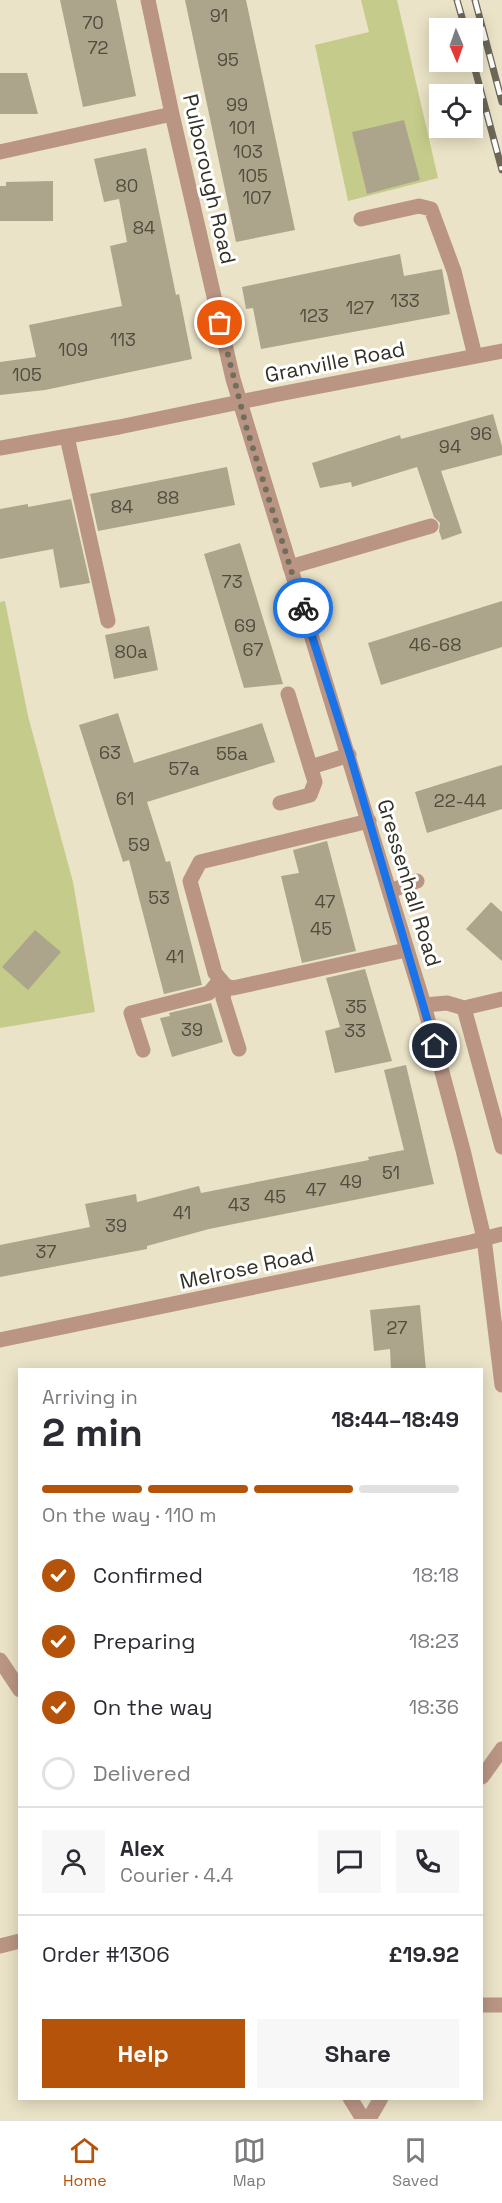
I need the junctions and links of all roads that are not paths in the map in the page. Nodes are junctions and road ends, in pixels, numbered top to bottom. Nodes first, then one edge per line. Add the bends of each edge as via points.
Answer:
1 (148, 0) edge
2 (172, 114) junction
3 (0, 152) edge
4 (361, 219) dead end
5 (502, 351) edge
6 (475, 356) junction
7 (240, 402) junction
8 (67, 437) junction
9 (0, 448) edge
10 (431, 526) dead end
11 (290, 567) junction
12 (108, 621) dead end
13 (288, 694) dead end
14 (350, 755) junction
15 (311, 767) junction
16 (279, 803) dead end
17 (369, 821) junction
18 (417, 881) dead end
19 (390, 891) junction
20 (406, 950) junction
21 (223, 983) junction
22 (502, 999) edge
23 (424, 1005) junction
24 (464, 1008) junction
25 (238, 1049) dead end
26 (143, 1050) dead end
27 (502, 1147) edge
28 (502, 1234) edge
29 (484, 1238) junction
30 (0, 1340) edge
31 (502, 1384) edge
32 (0, 1660) edge
33 (18, 1687) edge
34 (502, 1749) edge
35 (483, 1776) edge
36 (18, 1942) edge
37 (0, 1946) edge
38 (483, 2005) edge
39 (502, 2005) edge
40 (351, 2100) edge
41 (380, 2100) edge
42 (363, 2119) edge
43 (369, 2119) edge

1 - 2 street, Pulborough Road
2 - 3 street
2 - 7 street, Pulborough Road
4 - 6 street via 419,206 431,209 454,271
5 - 6 street, Granville Road
6 - 7 street, Granville Road
7 - 8 street, Granville Road
7 - 11 street, Gressenhall Road
8 - 9 street, Granville Road
8 - 12 street
10 - 11 street
11 - 14 street, Gressenhall Road
13 - 15 street
14 - 15 street
14 - 17 street, Gressenhall Road
15 - 16 street via 315,782 310,795
17 - 19 street, Gressenhall Road
17 - 21 street via 200,862 190,881 215,973
18 - 19 street
19 - 20 street, Gressenhall Road
20 - 21 street via 233,988
20 - 23 street, Gressenhall Road
21 - 25 street via 223,998
21 - 26 street via 209,993 131,1013
22 - 24 street
23 - 24 street via 447,1003
23 - 29 street, Gressenhall Road
24 - 27 street
28 - 29 street, Melrose Road
29 - 30 street, Melrose Road
29 - 31 street, Gressenhall Road
32 - 33 street
34 - 35 street
36 - 37 street
38 - 39 street
40 - 42 street
41 - 43 street

